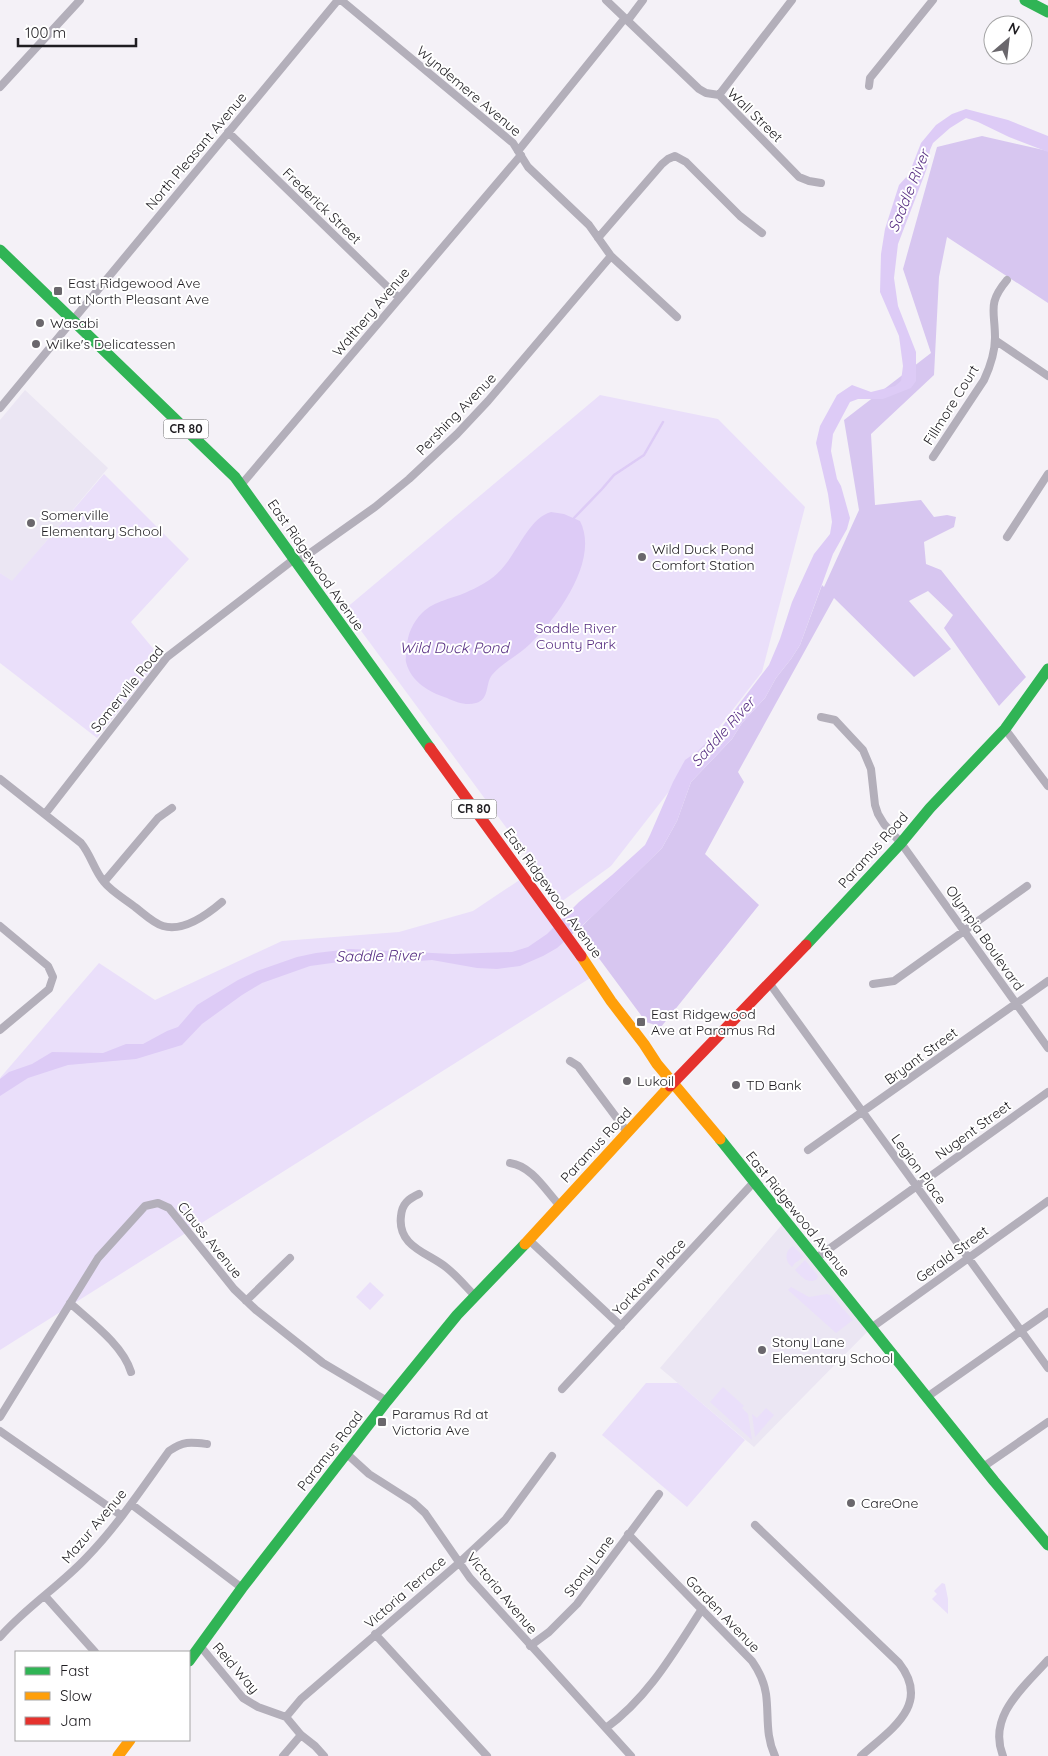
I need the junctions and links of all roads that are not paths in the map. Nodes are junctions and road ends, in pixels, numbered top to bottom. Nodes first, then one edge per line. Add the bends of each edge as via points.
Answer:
1 (80, 0) edge
2 (340, 0) edge
3 (606, 0) edge
4 (643, 0) edge
5 (792, 0) edge
6 (933, 0) edge
7 (1026, 0) edge
8 (1048, 12) edge
9 (626, 19) junction
10 (869, 86) dead end
11 (0, 87) edge
12 (718, 95) junction
13 (228, 132) junction
14 (519, 153) junction
15 (821, 184) dead end
16 (762, 233) dead end
17 (598, 238) junction
18 (0, 250) edge
19 (611, 256) junction
20 (1007, 280) dead end
21 (399, 298) junction
22 (676, 317) dead end
23 (73, 319) junction
24 (995, 340) junction
25 (1048, 376) edge
26 (0, 408) edge
27 (933, 458) dead end
28 (1048, 474) edge
29 (240, 485) junction
30 (1007, 537) dead end
31 (295, 561) junction
32 (1048, 669) edge
33 (821, 717) dead end
34 (1005, 729) junction
35 (0, 779) edge
36 (1048, 786) edge
37 (172, 808) dead end
38 (45, 814) junction
39 (901, 843) junction
40 (104, 882) junction
41 (1027, 886) dead end
42 (222, 902) dead end
43 (0, 926) edge
44 (964, 930) junction
45 (1048, 980) edge
46 (770, 984) junction
47 (873, 984) dead end
48 (1016, 1004) junction
49 (0, 1030) edge
50 (1048, 1048) edge
51 (570, 1061) dead end
52 (674, 1083) junction
53 (1048, 1092) edge
54 (863, 1113) junction
55 (628, 1133) junction
56 (808, 1150) dead end
57 (510, 1163) dead end
58 (754, 1182) junction
59 (916, 1186) junction
60 (419, 1194) dead end
61 (1048, 1201) edge
62 (560, 1206) junction
63 (529, 1240) junction
64 (290, 1258) dead end
65 (815, 1258) junction
66 (969, 1258) junction
67 (475, 1296) junction
68 (246, 1301) junction
69 (70, 1303) junction
70 (1048, 1312) edge
71 (621, 1326) junction
72 (871, 1328) junction
73 (1022, 1331) junction
74 (1048, 1368) edge
75 (131, 1372) dead end
76 (562, 1390) dead end
77 (927, 1397) junction
78 (387, 1401) junction
79 (0, 1417) edge
80 (1048, 1422) edge
81 (0, 1431) edge
82 (207, 1444) dead end
83 (347, 1454) junction
84 (552, 1456) dead end
85 (984, 1468) junction
86 (659, 1494) dead end
87 (131, 1504) junction
88 (122, 1516) junction
89 (755, 1525) dead end
90 (628, 1534) junction
91 (1048, 1545) edge
92 (459, 1563) junction
93 (242, 1588) junction
94 (45, 1596) junction
95 (702, 1609) junction
96 (375, 1634) junction
97 (0, 1637) edge
98 (201, 1646) junction
99 (530, 1646) junction
100 (94, 1651) edge
101 (1048, 1660) edge
102 (190, 1661) edge
103 (286, 1717) junction
104 (606, 1728) junction
105 (301, 1735) junction
106 (129, 1741) edge
107 (118, 1756) edge
108 (283, 1756) edge
109 (324, 1756) edge
110 (486, 1756) edge
111 (631, 1756) edge
112 (775, 1756) edge
113 (861, 1756) edge
114 (1003, 1756) edge

1 - 11 street
2 - 13 street, North Pleasant Avenue
2 - 14 street, Wyndemere Avenue via 513,143
3 - 9 street, Wall Street
4 - 9 street, Walthery Avenue
5 - 12 street
6 - 10 street via 870,78
7 - 8 main road
9 - 12 street, Wall Street via 699,89
9 - 14 street, Walthery Avenue
12 - 15 street, Wall Street via 799,177
13 - 21 street, Frederick Street
13 - 23 street, North Pleasant Avenue
14 - 17 street, Wyndemere Avenue via 528,167 589,225
14 - 21 street, Walthery Avenue
16 - 17 street via 740,216 686,162 675,156 668,159
17 - 19 street, Wyndemere Avenue
18 - 23 main road, East Ridgewood Avenue / CR 80
19 - 22 street, Wyndemere Avenue
19 - 31 street, Pershing Avenue via 457,434 375,507
20 - 24 street, Fillmore Court via 994,298
21 - 29 street, Walthery Avenue
23 - 26 street, North Pleasant Avenue
23 - 29 main road, East Ridgewood Avenue / CR 80 via 236,477
24 - 25 street
24 - 27 street, Fillmore Court via 984,380
28 - 30 street
29 - 31 main road, East Ridgewood Avenue / CR 80
31 - 38 street, Somerville Road via 167,657
31 - 52 main road, East Ridgewood Avenue / CR 80 via 611,1001
32 - 34 main road, Paramus Road
33 - 39 street, Olympia Boulevard via 835,720 862,750 871,769 878,814
34 - 36 street
34 - 39 main road, Paramus Road
35 - 38 street
37 - 40 street via 158,818
38 - 40 street via 81,843
39 - 44 street, Olympia Boulevard
39 - 46 main road, Paramus Road
40 - 42 street via 157,923 172,928 184,926
41 - 44 street
43 - 49 street via 45,963 53,977 49,989
44 - 47 street via 894,981
44 - 48 street, Olympia Boulevard
45 - 48 street, Bryant Street
46 - 52 main road, Paramus Road
46 - 54 street, Legion Place
48 - 50 street, Olympia Boulevard
48 - 54 street, Bryant Street
51 - 55 street via 578,1066
52 - 55 main road, Paramus Road
52 - 58 main road, East Ridgewood Avenue / CR 80
53 - 59 street, Nugent Street
54 - 56 street, Bryant Street
54 - 59 street, Legion Place
55 - 62 main road, Paramus Road
57 - 62 street via 527,1169
58 - 65 main road, East Ridgewood Avenue / CR 80
58 - 71 street, Yorktown Place
59 - 65 street, Nugent Street
59 - 66 street, Legion Place
60 - 67 street via 410,1198 401,1211 400,1219 408,1243 448,1268
61 - 66 street, Gerald Street
62 - 63 main road, Paramus Road
63 - 67 main road, Paramus Road
63 - 71 street
64 - 68 street
65 - 72 main road, East Ridgewood Avenue / CR 80
66 - 72 street, Gerald Street
66 - 73 street, Legion Place
67 - 78 main road, Paramus Road
68 - 69 street, Clauss Avenue via 170,1208 151,1203 140,1209 98,1258
68 - 78 street, Clauss Avenue via 323,1363
69 - 75 street via 120,1350
69 - 79 street, Clauss Avenue
70 - 73 street
71 - 76 street, Yorktown Place
72 - 77 main road, East Ridgewood Avenue / CR 80
73 - 74 street, Legion Place
73 - 77 street
77 - 85 main road, East Ridgewood Avenue / CR 80
78 - 83 main road, Paramus Road
80 - 85 street
81 - 88 street
82 - 87 street, Mazur Avenue via 189,1442 168,1451
83 - 92 street, Victoria Avenue via 369,1474 413,1502
83 - 93 main road, Paramus Road
84 - 92 street, Victoria Terrace via 505,1520
85 - 91 main road, East Ridgewood Avenue / CR 80
86 - 90 street, Stony Lane
87 - 88 street, Mazur Avenue
87 - 93 street
88 - 94 street, Mazur Avenue via 88,1556
89 - 113 street via 899,1663 908,1678 911,1696 906,1714
90 - 95 street, Garden Avenue
90 - 99 street, Stony Lane via 577,1604 550,1632
92 - 96 street, Victoria Terrace
92 - 99 street, Victoria Avenue
93 - 98 main road, Paramus Road
94 - 97 street, Mazur Avenue
94 - 100 street
95 - 104 street via 656,1678 627,1711
95 - 112 street, Garden Avenue via 759,1671 766,1695 768,1738
96 - 103 street, Victoria Terrace via 300,1699
96 - 110 street
98 - 102 main road, Paramus Road
98 - 103 street, Reid Way via 243,1698
99 - 104 street, Victoria Avenue
101 - 114 street via 1008,1704 999,1732
103 - 105 street, Reid Way
104 - 111 street, Victoria Avenue
105 - 108 street
105 - 109 street, Reid Way
106 - 107 main road

